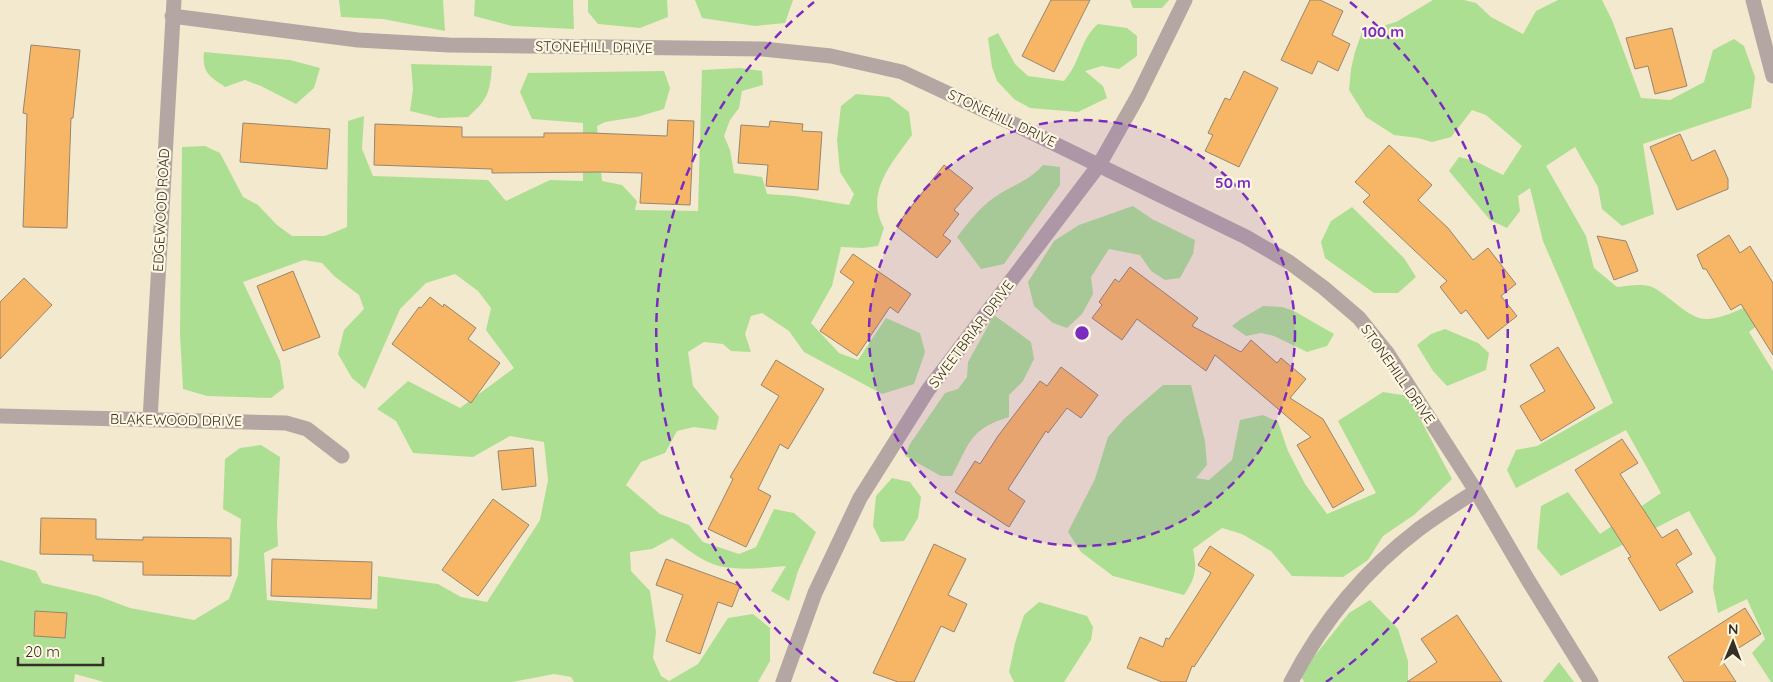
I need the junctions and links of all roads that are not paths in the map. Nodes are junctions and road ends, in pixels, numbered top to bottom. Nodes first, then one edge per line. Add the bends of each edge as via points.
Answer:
1 (174, 0) edge
2 (1185, 0) edge
3 (1754, 0) edge
4 (172, 16) junction
5 (1773, 76) edge
6 (1099, 165) junction
7 (0, 416) edge
8 (150, 420) junction
9 (342, 456) dead end
10 (1476, 490) junction
11 (783, 682) edge
12 (1291, 682) edge
13 (1592, 682) edge

1 - 4 street, EDGEWOOD ROAD
2 - 6 street, SWEETBRIAR DRIVE via 1138,96
3 - 5 street
4 - 6 street, STONEHILL DRIVE via 358,40 449,45 763,49 831,56 902,72
4 - 8 street, EDGEWOOD ROAD
6 - 10 street, STONEHILL DRIVE via 1280,257 1359,318 1388,354
6 - 11 street, SWEETBRIAR DRIVE via 928,390 860,498 816,593
7 - 8 street, BLAKEWOOD DRIVE
8 - 9 street, BLAKEWOOD DRIVE via 286,423 307,429
10 - 12 street via 1419,529 1377,564 1340,603 1306,652
10 - 13 street, STONEHILL DRIVE

